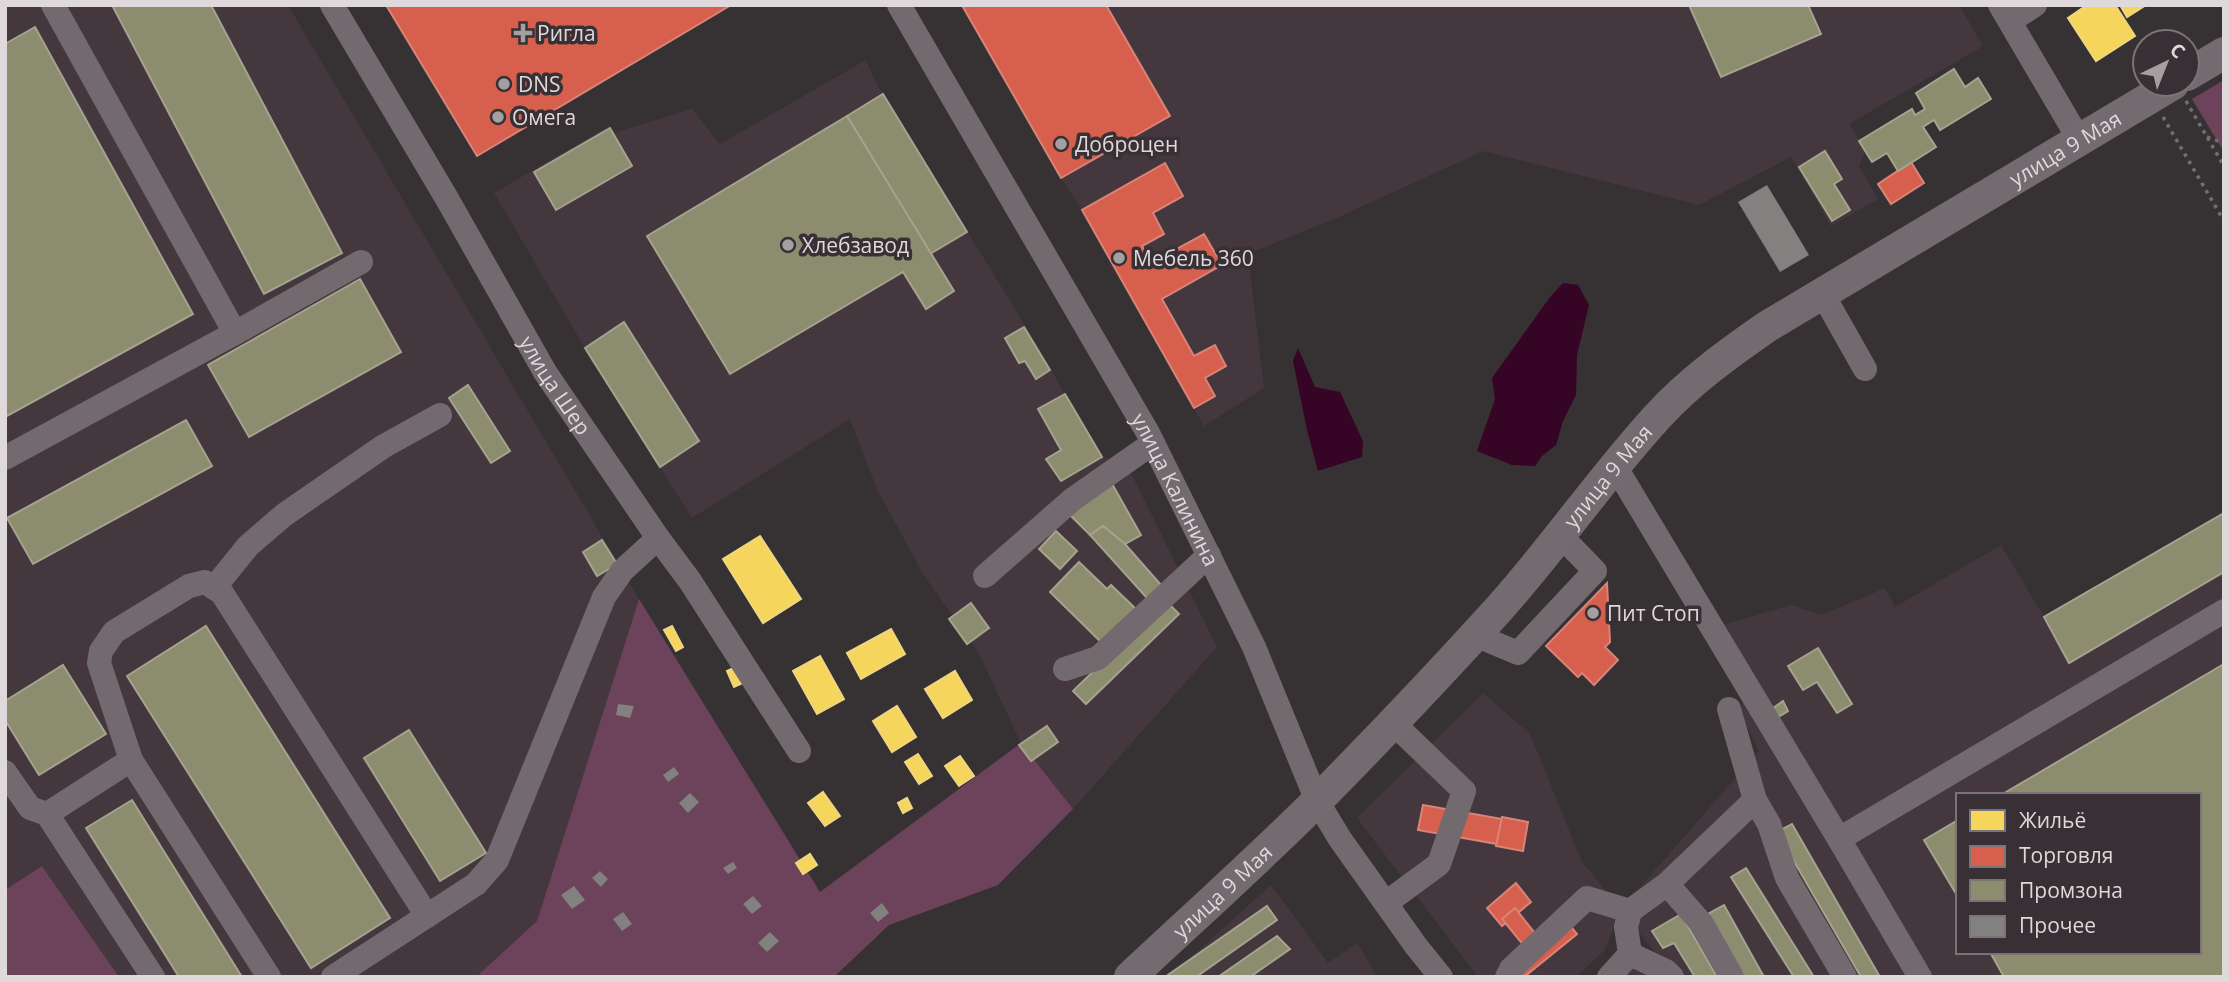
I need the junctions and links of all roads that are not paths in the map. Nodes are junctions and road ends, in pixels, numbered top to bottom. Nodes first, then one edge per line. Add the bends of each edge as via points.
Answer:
1 (53, 5) edge
2 (332, 5) edge
3 (899, 5) edge
4 (2035, 5) edge
5 (2005, 13) edge
6 (2224, 53) edge
7 (2201, 70) edge
8 (2159, 98) edge
9 (2068, 154) junction
10 (361, 262) dead end
11 (1822, 293) junction
12 (235, 333) junction
13 (1865, 369) dead end
14 (440, 415) dead end
15 (1153, 443) junction
16 (5, 458) edge
17 (1615, 466) junction
18 (1560, 535) junction
19 (658, 538) junction
20 (1209, 555) junction
21 (985, 576) dead end
22 (214, 587) junction
23 (2224, 611) edge
24 (1475, 635) junction
25 (1065, 669) dead end
26 (1729, 709) dead end
27 (1393, 723) junction
28 (799, 751) dead end
29 (131, 760) junction
30 (5, 772) edge
31 (1755, 800) junction
32 (1317, 801) junction
33 (47, 814) junction
34 (1839, 839) junction
35 (1667, 884) junction
36 (1386, 903) junction
37 (1630, 911) junction
38 (427, 916) junction
39 (1630, 954) junction
40 (153, 977) edge
41 (269, 977) edge
42 (333, 977) edge
43 (1130, 977) edge
44 (1441, 977) edge
45 (1507, 977) edge
46 (1608, 977) edge
47 (1672, 977) edge
48 (1732, 977) edge
49 (1844, 977) edge
50 (1920, 977) edge

1 - 12 street
2 - 19 street, улица Шер via 545,372
3 - 15 street, улица Калинина
4 - 5 street
5 - 9 street
6 - 7 main road, улица 9 Мая
8 - 9 main road, улица 9 Мая
9 - 11 main road, улица 9 Мая
10 - 12 street
11 - 13 street
11 - 17 main road, улица 9 Мая via 1738,346 1699,377
12 - 16 street
14 - 22 street via 384,446 284,515 248,546
15 - 20 street, улица Калинина
15 - 21 street via 1073,499
17 - 18 main road, улица 9 Мая
17 - 34 street
18 - 24 main road, улица 9 Мая
18 - 24 street via 1595,571 1518,653
19 - 28 street, улица Шер
19 - 38 street via 622,571 604,597 497,860 476,884
20 - 25 street via 1098,658
20 - 32 street, улица Калинина via 1254,647
22 - 29 street via 205,582 189,586 114,632 101,651 99,663
22 - 38 street
23 - 34 street
24 - 27 main road, улица 9 Мая
26 - 31 street
27 - 32 main road, улица 9 Мая
27 - 36 street via 1464,791 1439,863
29 - 33 street
29 - 41 street
30 - 33 street via 30,808
31 - 35 street
31 - 49 street via 1769,824 1787,878
32 - 36 street, улица Калинина
32 - 43 main road, улица 9 Мая
33 - 40 street
34 - 50 street
35 - 37 street
35 - 48 street via 1702,924
36 - 44 street, улица Калинина
37 - 39 street via 1626,928
37 - 45 street via 1587,898 1511,968
38 - 42 street
39 - 46 street
39 - 47 street

